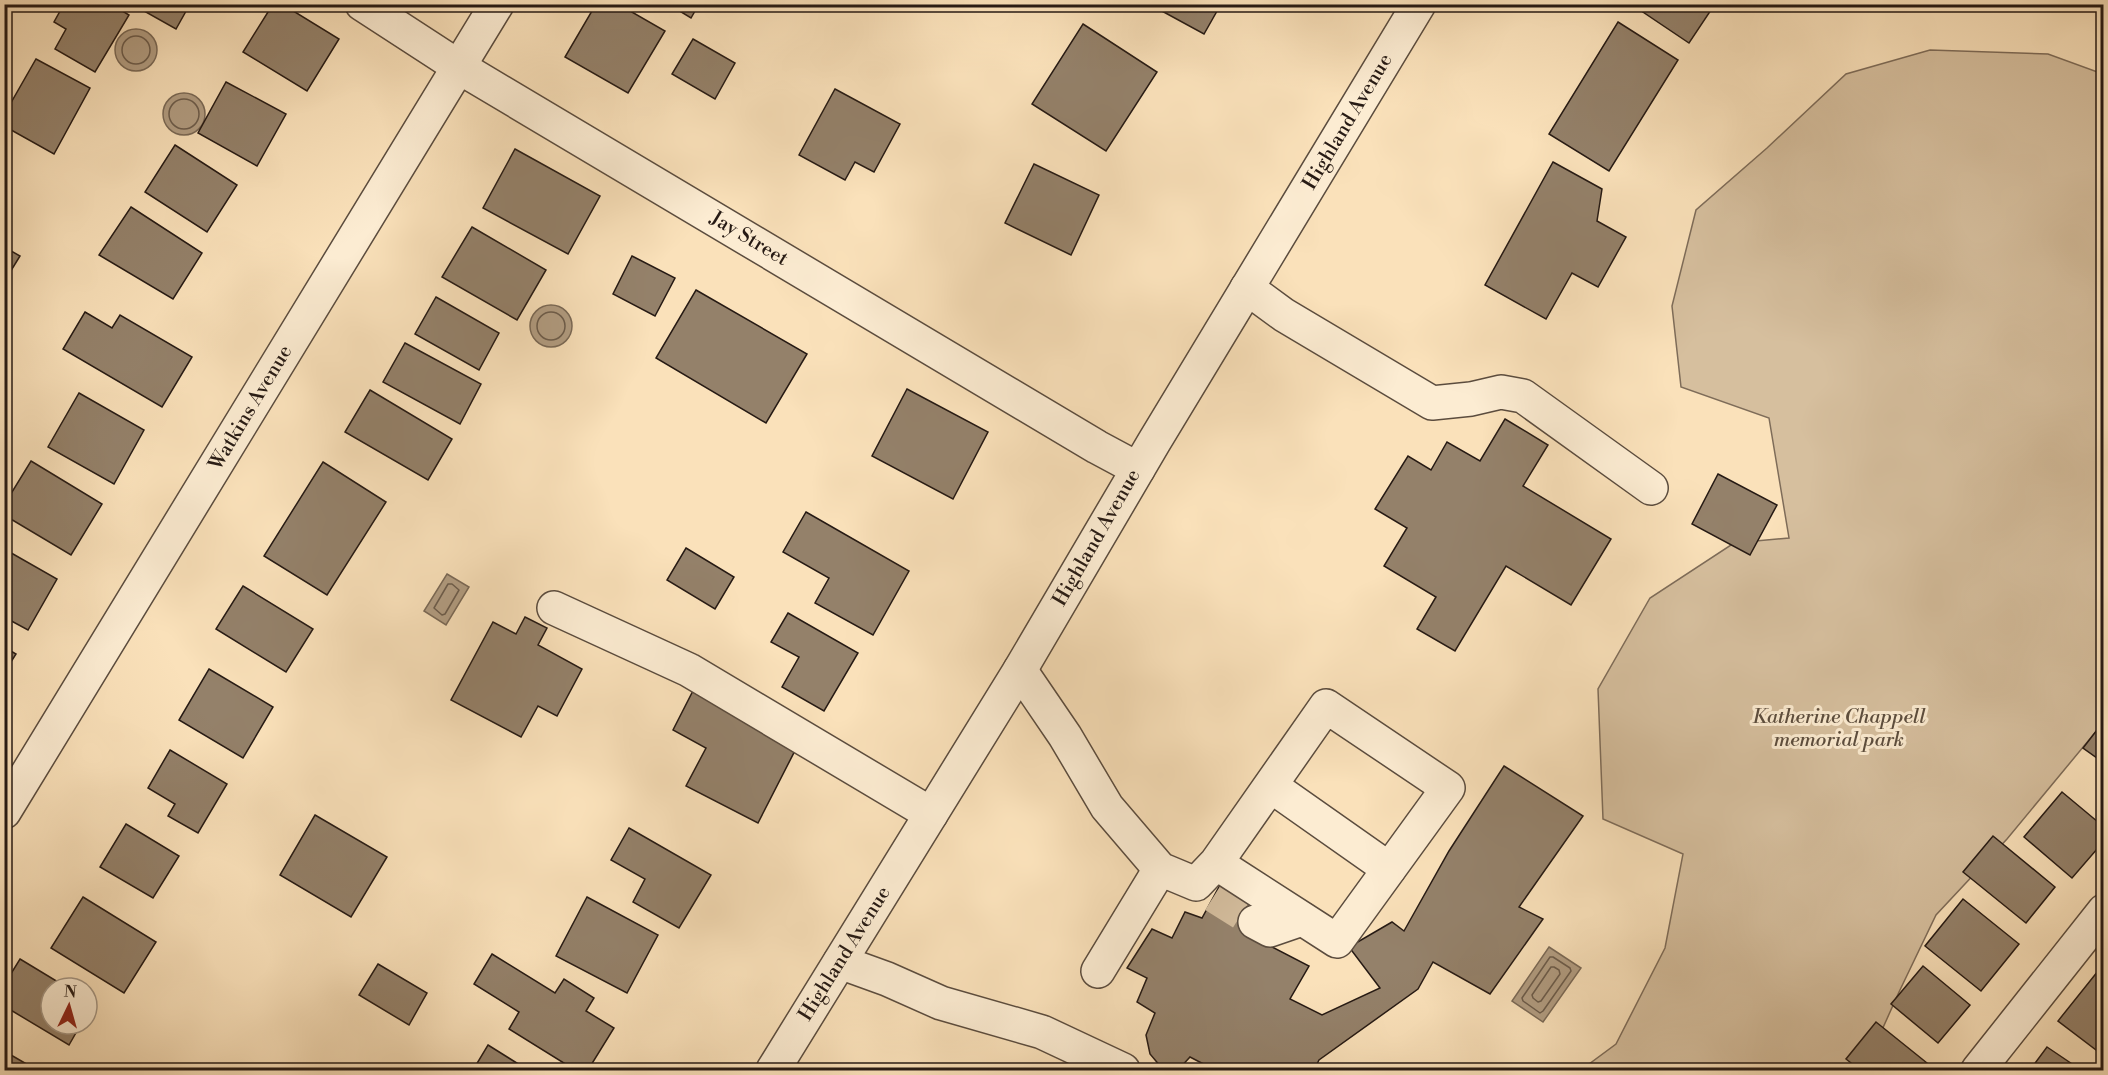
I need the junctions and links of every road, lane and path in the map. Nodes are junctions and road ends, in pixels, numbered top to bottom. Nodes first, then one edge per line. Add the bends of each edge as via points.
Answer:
1 (362, 4) edge
2 (497, 4) edge
3 (1419, 4) edge
4 (459, 67) junction
5 (1247, 288) junction
6 (1138, 469) junction
7 (1651, 488) dead end
8 (554, 608) dead end
9 (1020, 670) junction
10 (1271, 786) junction
11 (4, 812) edge
12 (931, 814) junction
13 (1160, 869) junction
14 (1389, 869) junction
15 (1208, 881) junction
16 (2103, 911) edge
17 (1302, 919) junction
18 (1255, 921) tunnel mouth
19 (840, 962) junction
20 (1098, 971) dead end
21 (773, 1071) edge
22 (1123, 1071) edge
23 (1978, 1071) edge

1 - 4 street, Jay Street
2 - 4 street, Watkins Avenue
3 - 5 street, Highland Avenue
4 - 6 street, Jay Street
4 - 11 street, Watkins Avenue
5 - 6 street, Highland Avenue
5 - 7 street via 1284,315 1432,403 1501,392 1523,396
6 - 9 street, Highland Avenue
8 - 12 street via 689,670
9 - 12 street, Highland Avenue
9 - 13 street via 1107,807
10 - 14 street
10 - 14 street via 1326,706 1448,788
10 - 15 street
12 - 19 street, Highland Avenue
13 - 15 street
13 - 20 street
14 - 17 street via 1337,941
15 - 17 street
16 - 23 street
17 - 18 street via 1270,930
19 - 21 street, Highland Avenue
19 - 22 street via 941,1003 1042,1032

